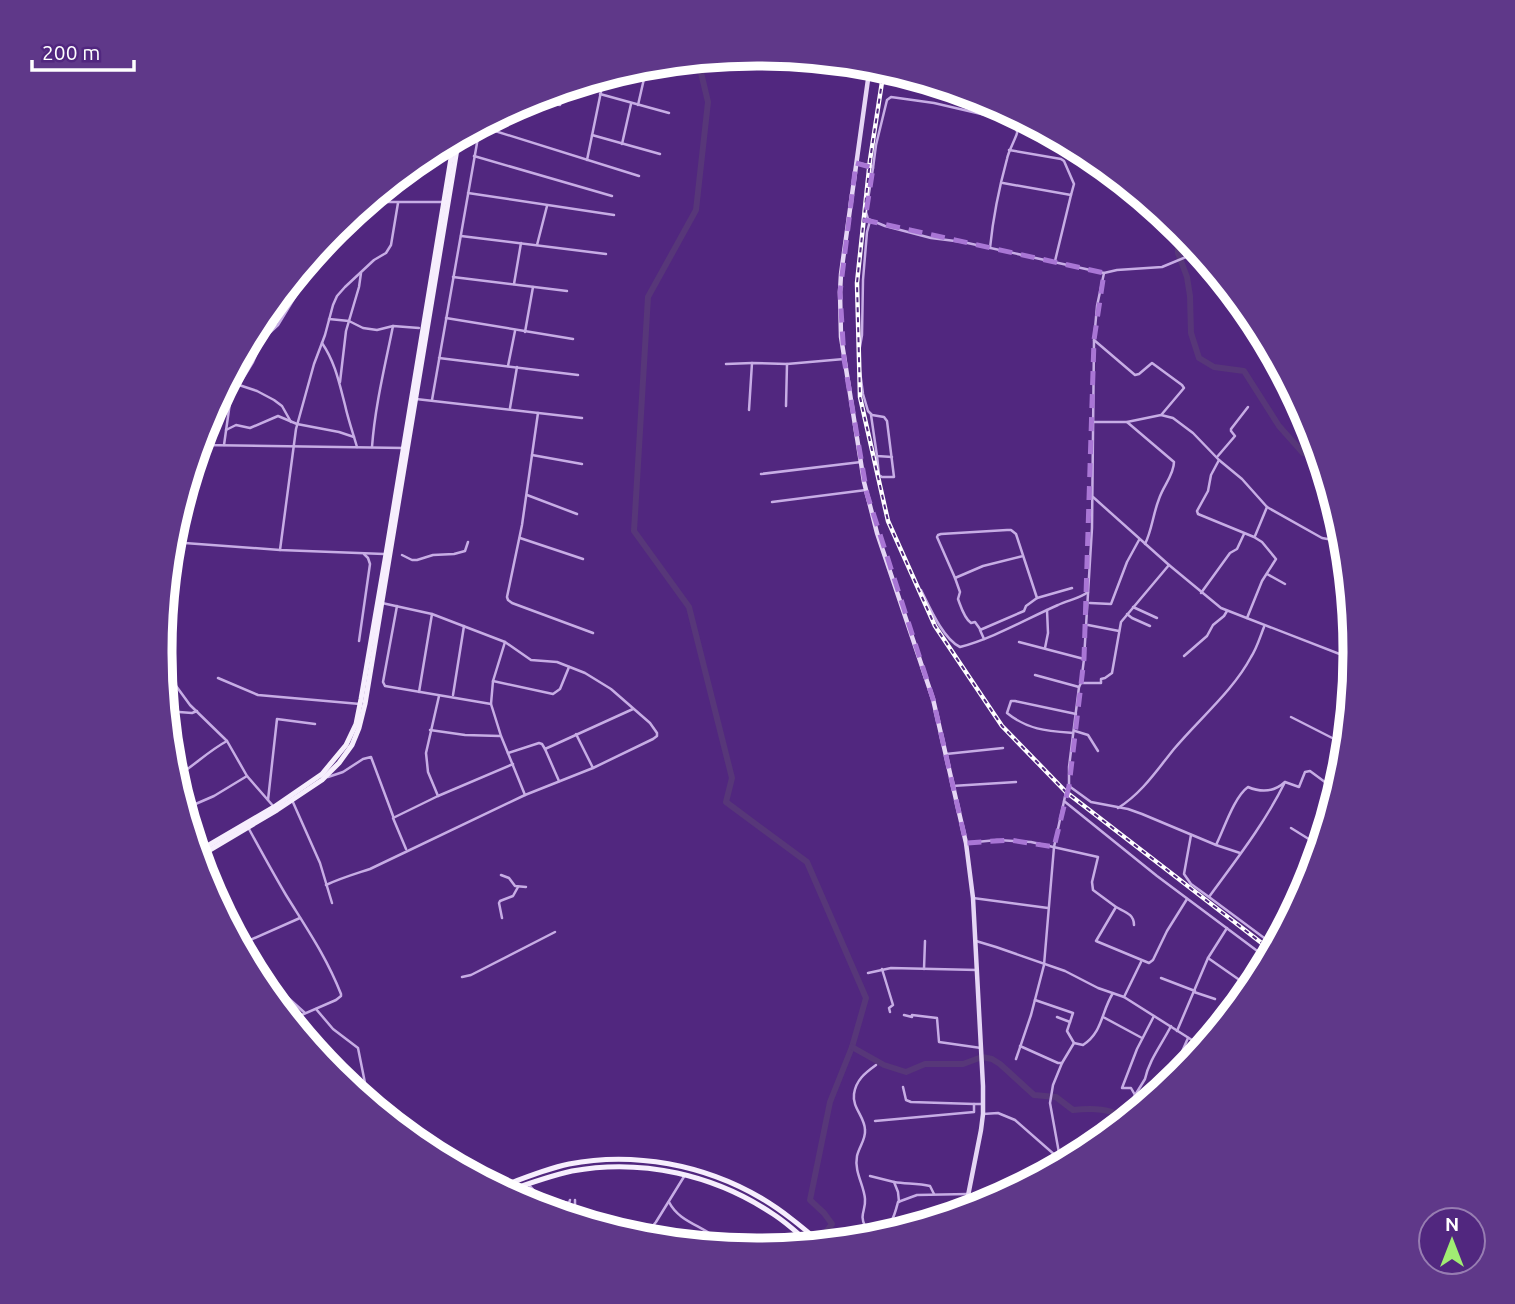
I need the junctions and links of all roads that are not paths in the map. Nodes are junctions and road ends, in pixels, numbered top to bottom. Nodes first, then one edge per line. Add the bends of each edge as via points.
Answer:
1 (868, 77) edge
2 (644, 78) edge
3 (602, 87) edge
4 (600, 94) junction
5 (631, 104) junction
6 (638, 105) junction
7 (669, 113) dead end
8 (995, 117) edge
9 (1013, 126) edge
10 (493, 130) edge
11 (592, 135) junction
12 (477, 139) edge
13 (622, 144) junction
14 (1009, 150) junction
15 (453, 152) edge
16 (660, 154) dead end
17 (474, 156) junction
18 (587, 160) junction
19 (856, 163) junction
20 (873, 168) junction
21 (639, 176) dead end
22 (1002, 183) junction
23 (468, 193) junction
24 (1071, 195) junction
25 (612, 196) dead end
26 (382, 202) edge
27 (445, 202) junction
28 (398, 203) junction
29 (547, 205) junction
30 (614, 215) dead end
31 (870, 221) junction
32 (461, 236) junction
33 (521, 243) junction
34 (537, 245) junction
35 (990, 248) junction
36 (606, 254) dead end
37 (1189, 256) edge
38 (1055, 261) junction
39 (361, 273) junction
40 (1104, 273) junction
41 (453, 276) junction
42 (304, 282) edge
43 (514, 284) junction
44 (533, 287) junction
45 (567, 291) dead end
46 (446, 318) junction
47 (329, 319) junction
48 (349, 321) junction
49 (393, 326) junction
50 (419, 328) dead end
51 (515, 331) junction
52 (525, 332) junction
53 (263, 339) joint
54 (573, 339) dead end
55 (1094, 340) junction
56 (322, 343) junction
57 (439, 358) junction
58 (844, 359) junction
59 (752, 363) junction
60 (726, 364) dead end
61 (786, 364) junction
62 (508, 366) junction
63 (517, 367) junction
64 (578, 375) dead end
65 (340, 382) junction
66 (239, 385) junction
67 (233, 391) edge
68 (232, 394) edge
69 (416, 398) junction
70 (432, 400) junction
71 (786, 406) dead end
72 (1248, 407) dead end
73 (510, 409) junction
74 (749, 410) dead end
75 (868, 411) junction
76 (538, 413) junction
77 (1161, 415) junction
78 (582, 418) dead end
79 (291, 422) junction
80 (1092, 422) junction
81 (1127, 422) junction
82 (297, 424) junction
83 (226, 430) junction
84 (354, 437) junction
85 (210, 445) edge
86 (224, 445) junction
87 (294, 446) junction
88 (357, 447) junction
89 (372, 447) junction
90 (404, 448) junction
91 (532, 455) junction
92 (877, 456) junction
93 (892, 457) junction
94 (1218, 459) junction
95 (861, 462) junction
96 (582, 464) dead end
97 (761, 474) dead end
98 (866, 490) junction
99 (527, 495) junction
100 (1093, 497) junction
101 (772, 502) dead end
102 (190, 506) edge
103 (1267, 507) junction
104 (577, 514) dead end
105 (1244, 534) junction
106 (1254, 537) junction
107 (520, 538) junction
108 (1139, 540) junction
109 (1332, 540) edge
110 (185, 542) junction
111 (468, 542) dead end
112 (1145, 544) junction
113 (280, 550) junction
114 (364, 554) junction
115 (388, 554) junction
116 (402, 555) dead end
117 (1023, 556) junction
118 (583, 559) dead end
119 (1168, 565) junction
120 (1267, 574) junction
121 (956, 578) junction
122 (1285, 584) dead end
123 (1072, 588) dead end
124 (921, 590) dead end
125 (1088, 592) junction
126 (175, 593) edge
127 (1201, 593) junction
128 (1037, 598) junction
129 (382, 603) junction
130 (1089, 603) junction
131 (397, 606) junction
132 (1133, 607) junction
133 (1047, 610) junction
134 (1227, 611) junction
135 (432, 614) junction
136 (1127, 614) junction
137 (1157, 618) dead end
138 (1247, 618) junction
139 (1087, 624) junction
140 (464, 626) junction
141 (1150, 626) dead end
142 (1265, 626) junction
143 (980, 630) junction
144 (1119, 631) junction
145 (593, 633) dead end
146 (984, 639) junction
147 (359, 641) dead end
148 (505, 642) junction
149 (1019, 642) dead end
150 (1045, 648) junction
151 (1184, 656) dead end
152 (1343, 656) edge
153 (1084, 659) junction
154 (569, 667) junction
155 (1035, 675) dead end
156 (218, 678) dead end
157 (173, 681) edge
158 (493, 681) junction
159 (1080, 685) junction
160 (419, 692) junction
161 (439, 696) junction
162 (453, 697) junction
163 (360, 704) junction
164 (491, 704) junction
165 (633, 709) junction
166 (197, 711) junction
167 (175, 712) edge
168 (1076, 714) junction
169 (1291, 717) dead end
170 (315, 724) dead end
171 (430, 730) junction
172 (1074, 732) junction
173 (576, 734) junction
174 (501, 737) junction
175 (1336, 740) edge
176 (227, 741) junction
177 (1003, 748) dead end
178 (545, 749) junction
179 (1098, 751) dead end
180 (508, 752) junction
181 (946, 754) junction
182 (513, 764) junction
183 (593, 768) junction
184 (184, 771) edge
185 (247, 776) junction
186 (322, 780) junction
187 (559, 781) junction
188 (1016, 782) dead end
189 (1285, 782) junction
190 (1327, 785) edge
191 (952, 786) junction
192 (1069, 786) junction
193 (525, 795) junction
194 (438, 796) junction
195 (268, 800) junction
196 (292, 800) junction
197 (1064, 800) junction
198 (1128, 802) junction
199 (193, 806) edge
200 (274, 807) junction
201 (1118, 808) junction
202 (1128, 809) junction
203 (393, 818) junction
204 (248, 827) junction
205 (1291, 828) dead end
206 (1191, 835) junction
207 (1312, 841) edge
208 (966, 844) junction
209 (1216, 845) junction
210 (206, 848) edge
211 (1054, 848) junction
212 (206, 849) edge
213 (407, 850) junction
214 (1241, 853) junction
215 (501, 875) dead end
216 (326, 885) junction
217 (518, 887) junction
218 (526, 887) dead end
219 (1209, 897) junction
220 (973, 898) junction
221 (1187, 899) junction
222 (332, 903) dead end
223 (1116, 907) junction
224 (1048, 908) junction
225 (301, 917) junction
226 (502, 918) dead end
227 (1134, 925) dead end
228 (1227, 928) junction
229 (555, 932) dead end
230 (1267, 940) edge
231 (248, 941) edge
232 (925, 941) dead end
233 (975, 941) junction
234 (1260, 953) edge
235 (1208, 958) junction
236 (1141, 960) junction
237 (1044, 964) junction
238 (882, 969) junction
239 (923, 969) junction
240 (977, 970) junction
241 (868, 973) dead end
242 (462, 977) dead end
243 (1161, 978) dead end
244 (1241, 981) edge
245 (1195, 991) junction
246 (283, 993) edge
247 (1113, 993) junction
248 (1124, 997) junction
249 (1215, 999) dead end
250 (1035, 1000) junction
251 (316, 1009) junction
252 (890, 1012) dead end
253 (305, 1013) junction
254 (904, 1015) dead end
255 (299, 1016) edge
256 (1154, 1016) junction
257 (1057, 1017) dead end
258 (1103, 1017) junction
259 (1070, 1022) junction
260 (1171, 1026) junction
261 (1177, 1031) junction
262 (1142, 1038) junction
263 (1188, 1038) junction
264 (1194, 1042) edge
265 (1074, 1043) junction
266 (1020, 1046) junction
267 (981, 1051) junction
268 (1179, 1058) edge
269 (1016, 1059) dead end
270 (1062, 1063) junction
271 (876, 1065) dead end
272 (366, 1087) edge
273 (903, 1087) dead end
274 (1135, 1096) junction
275 (974, 1104) junction
276 (983, 1104) junction
277 (1130, 1104) edge
278 (983, 1114) junction
279 (875, 1121) dead end
280 (1057, 1155) joint
281 (685, 1175) junction
282 (870, 1176) dead end
283 (894, 1182) junction
284 (512, 1183) edge
285 (529, 1184) junction
286 (520, 1187) edge
287 (934, 1194) junction
288 (968, 1194) junction
289 (539, 1195) edge
290 (546, 1198) edge
291 (967, 1198) edge
292 (571, 1201) junction
293 (669, 1202) junction
294 (899, 1202) junction
295 (569, 1206) edge
296 (574, 1208) edge
297 (890, 1222) edge
298 (651, 1227) edge
299 (867, 1227) edge
300 (810, 1234) edge
301 (713, 1235) edge
302 (800, 1236) edge

1 - 19 street
2 - 6 street
3 - 4 street
4 - 5 street
4 - 11 street
5 - 6 street
5 - 13 street
6 - 7 street
8 - 20 street via 891,97
9 - 14 street via 1017,129
10 - 18 street
11 - 13 street
11 - 18 street
12 - 17 street
13 - 16 street
14 - 22 street
14 - 24 street via 1061,159 1074,184
15 - 27 main road
17 - 23 street
17 - 25 street
18 - 21 street
19 - 20 street
19 - 58 street via 840,292
20 - 31 street via 866,212
22 - 24 street
22 - 35 street
23 - 29 street
23 - 32 street
24 - 38 street
26 - 28 street
27 - 28 street
27 - 69 main road
27 - 90 main road
28 - 39 street via 391,246
29 - 30 street
29 - 34 street
31 - 35 street
31 - 75 street via 859,352
32 - 33 street
32 - 41 street
33 - 34 street
33 - 43 street
34 - 36 street
35 - 38 street
37 - 40 street via 1162,267
38 - 40 street
39 - 47 street via 337,296
39 - 48 street
40 - 55 street
41 - 43 street
41 - 46 street
42 - 53 street via 278,325
43 - 44 street
44 - 45 street
44 - 52 street
46 - 51 street
46 - 57 street
47 - 48 street
47 - 56 street
48 - 49 street via 377,330
48 - 65 street
49 - 50 street
49 - 89 street
51 - 52 street
51 - 62 street
52 - 54 street
53 - 66 street
55 - 77 street via 1135,374 1152,363 1182,385 1183,390
55 - 80 street
56 - 65 street
56 - 82 street
57 - 62 street
57 - 70 street
58 - 61 street
58 - 95 street
59 - 60 street
59 - 61 street
59 - 74 street
61 - 71 street
62 - 63 street
63 - 64 street
63 - 73 street
65 - 84 street
66 - 67 street
66 - 79 street via 282,406
68 - 83 street
69 - 70 street
69 - 115 main road
70 - 73 street
72 - 94 street via 1231,429 1235,436
73 - 76 street
75 - 92 street
75 - 93 street via 886,418
76 - 78 street
76 - 91 street
77 - 81 street
77 - 94 street via 1193,433
79 - 82 street
79 - 83 street via 278,416 250,428 236,425
80 - 81 street
80 - 100 street
81 - 112 street via 1174,461
82 - 84 street
82 - 87 street
83 - 86 street
84 - 88 street
85 - 86 street
86 - 87 street
87 - 88 street
87 - 113 street
88 - 89 street
89 - 90 street
90 - 115 main road
91 - 96 street
91 - 99 street
92 - 93 street
92 - 93 street via 882,477 894,477
94 - 103 street
94 - 105 street via 1198,514
95 - 97 street
95 - 98 street
98 - 101 street
98 - 181 street via 933,699
99 - 104 street
99 - 107 street
100 - 108 street
100 - 125 street
102 - 110 street
103 - 106 street
103 - 109 street
105 - 106 street
105 - 127 street
106 - 120 street via 1276,559
107 - 118 street
107 - 145 street via 508,600
108 - 112 street
108 - 130 street via 1111,604
110 - 113 street
110 - 126 street
111 - 116 street via 459,553 417,560
112 - 119 street
113 - 114 street
114 - 115 street
114 - 147 street via 370,564
115 - 129 main road
115 - 163 main road
117 - 121 street
117 - 121 street via 1011,530 938,535
117 - 128 street
119 - 127 street
119 - 132 street
120 - 122 street
120 - 138 street
121 - 143 street via 958,599 968,621
123 - 128 street
124 - 146 street via 954,644
125 - 130 street
125 - 133 street
127 - 134 street
128 - 143 street via 1024,611
129 - 131 street
129 - 186 main road via 359,728 352,745
130 - 139 street
131 - 135 street
131 - 160 street via 384,684
132 - 136 street
132 - 137 street
133 - 146 street
133 - 150 street
134 - 138 street
134 - 151 street
135 - 140 street
135 - 160 street
136 - 141 street
136 - 144 street
138 - 142 street
139 - 144 street
139 - 153 street
140 - 148 street
140 - 162 street
142 - 152 street
142 - 198 street via 1236,680
143 - 146 street
144 - 159 street via 1112,673 1101,683
148 - 154 street via 531,660
148 - 158 street
149 - 150 street
150 - 153 street
153 - 159 street
154 - 158 street via 553,694
154 - 165 street via 603,683
155 - 159 street
156 - 163 street via 258,695
157 - 166 street
158 - 164 street
159 - 168 street
160 - 161 street
161 - 162 street
161 - 171 street
162 - 164 street
163 - 200 main road via 340,755 313,781
164 - 174 street
165 - 173 street
165 - 183 street via 654,728 656,737
166 - 167 street
166 - 176 street
168 - 172 street
168 - 172 street via 1016,701 1011,701 1007,713 1020,723 1044,730
169 - 175 street
170 - 195 street via 276,719
171 - 174 street
171 - 194 street via 428,772
172 - 179 street via 1088,735
172 - 192 street
173 - 178 street
173 - 183 street
174 - 180 street
176 - 184 street
176 - 185 street
177 - 181 street
178 - 180 street via 538,743
178 - 187 street
180 - 182 street
181 - 191 street
182 - 193 street
182 - 194 street
183 - 187 street
185 - 195 street
185 - 199 street
186 - 196 main road
186 - 203 street via 371,757
187 - 193 street
188 - 191 street
189 - 190 street via 1299,787 1305,772 1310,771
189 - 209 street via 1277,789 1243,790
189 - 214 street
191 - 208 street
192 - 197 street
192 - 201 street via 1091,802
193 - 213 street
194 - 203 street
195 - 200 street
196 - 204 main road
196 - 216 street
197 - 211 street
197 - 221 street
198 - 201 street
198 - 202 street
200 - 210 main road
201 - 202 street
202 - 206 street
203 - 213 street
204 - 212 main road
204 - 225 street
205 - 207 street
206 - 209 street
206 - 219 street via 1184,874
208 - 211 street via 997,839
208 - 220 street
209 - 214 street
211 - 223 street via 1098,857 1093,890
211 - 224 street
213 - 216 street
214 - 219 street
215 - 217 street
216 - 222 street
217 - 218 street
217 - 226 street via 500,901
219 - 230 street
220 - 224 street
220 - 233 street
221 - 228 street
221 - 236 street via 1153,960
223 - 227 street via 1132,916
223 - 236 street via 1096,941
224 - 237 street
225 - 231 street
225 - 251 street via 341,993
228 - 234 street
228 - 235 street
229 - 242 street
232 - 239 street
233 - 237 street
233 - 240 street
235 - 244 street
235 - 245 street
236 - 248 street
237 - 247 street
237 - 250 street
238 - 239 street
238 - 241 street
238 - 252 street via 893,1005
239 - 240 street
240 - 267 street
243 - 245 street
245 - 249 street
245 - 261 street
246 - 253 street
247 - 248 street
247 - 258 street
248 - 256 street
250 - 259 street via 1071,1012
250 - 266 street
251 - 253 street
251 - 272 street via 358,1048
253 - 255 street
254 - 267 street via 937,1018 939,1042
256 - 260 street
256 - 262 street
257 - 259 street
258 - 262 street
258 - 265 street via 1092,1038 1083,1045
259 - 265 street via 1067,1031
260 - 261 street
260 - 274 street
261 - 263 street
262 - 274 street via 1122,1088 1131,1088
263 - 264 street
263 - 268 street
265 - 270 street
266 - 269 street
266 - 270 street
267 - 276 street
270 - 280 street via 1050,1102
271 - 299 street via 858,1081 853,1097 865,1124 857,1168 865,1198 861,1218
273 - 275 street via 911,1102
274 - 277 street
275 - 276 street
275 - 279 street via 974,1112
276 - 278 street
278 - 280 street via 998,1113 1015,1120
278 - 288 street
281 - 285 main road via 604,1168 572,1171
281 - 293 street
281 - 302 main road via 741,1195
282 - 283 street
283 - 287 street via 930,1186
283 - 294 street
284 - 300 main road via 572,1164 656,1162 744,1189
285 - 286 main road
285 - 289 street
287 - 288 street
287 - 294 street
288 - 291 street
290 - 292 street
292 - 295 street
292 - 296 street
293 - 298 street
293 - 301 street via 680,1217
294 - 297 street

